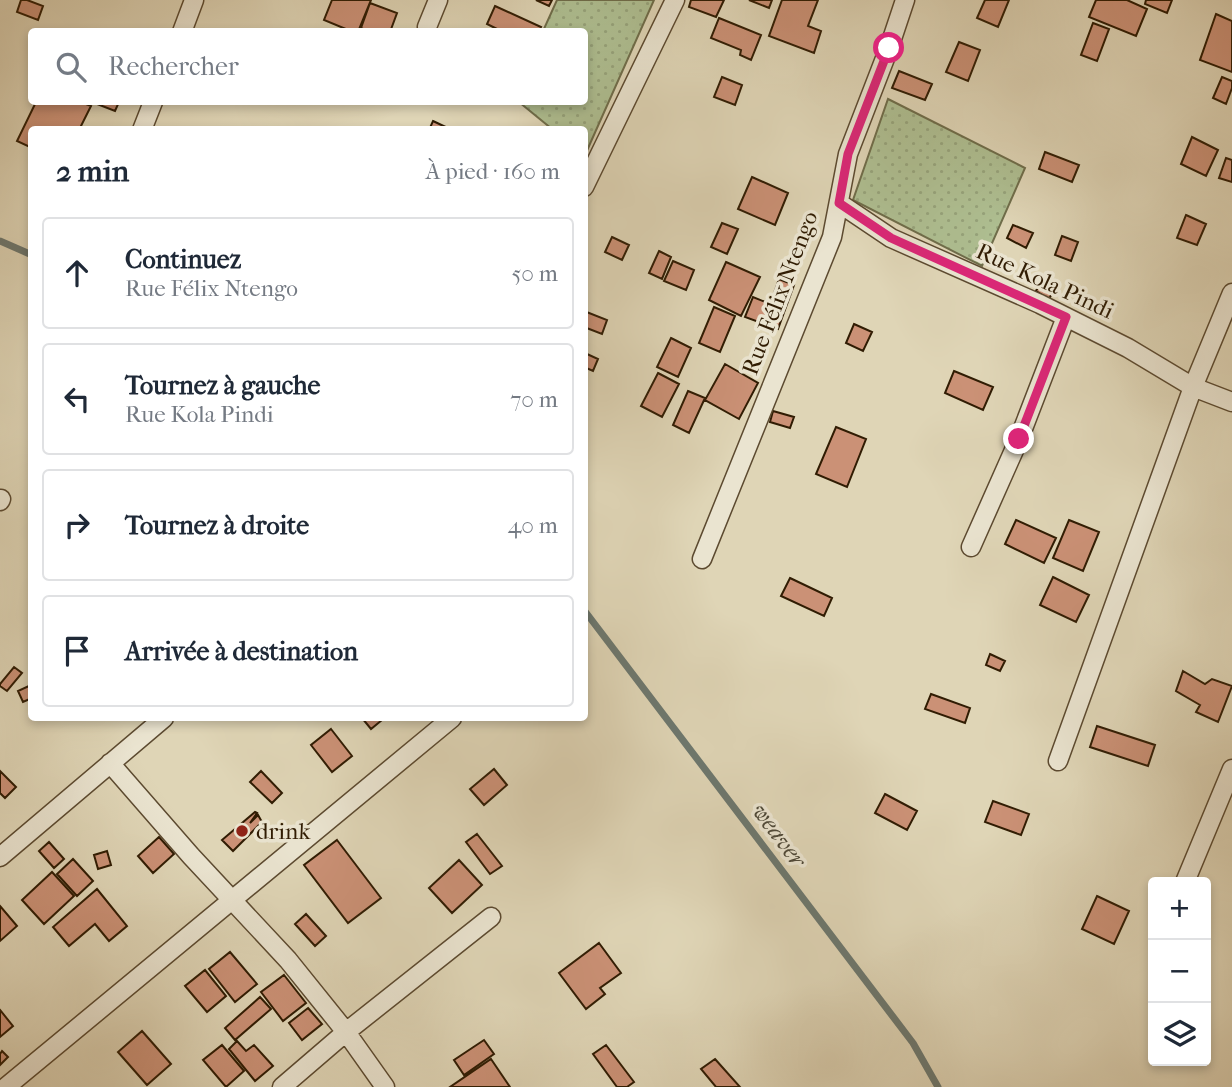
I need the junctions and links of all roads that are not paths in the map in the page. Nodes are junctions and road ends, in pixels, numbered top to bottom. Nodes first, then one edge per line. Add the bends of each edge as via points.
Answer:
1 (194, 0) edge
2 (438, 0) edge
3 (675, 0) edge
4 (905, 0) edge
5 (427, 27) dead end
6 (184, 28) edge
7 (152, 105) edge
8 (144, 126) edge
9 (588, 179) edge
10 (839, 203) junction
11 (1232, 293) edge
12 (1066, 317) junction
13 (1193, 387) junction
14 (1232, 402) edge
15 (971, 547) dead end
16 (702, 559) dead end
17 (160, 721) edge
18 (448, 721) edge
19 (1058, 761) dead end
20 (110, 763) junction
21 (1232, 769) edge
22 (0, 857) edge
23 (1187, 877) edge
24 (233, 900) junction
25 (491, 917) dead end
26 (346, 1032) junction
27 (6, 1087) edge
28 (282, 1087) edge
29 (385, 1087) edge

1 - 6 street
2 - 5 street
3 - 9 street
4 - 10 street, Rue Félix Ntengo via 848,154
7 - 8 street
10 - 12 street, Rue Kola Pindi via 891,238
10 - 16 street, Rue Félix Ntengo via 832,236
11 - 13 street
12 - 13 street, Rue Kola Pindi
12 - 15 street
13 - 14 street, Rue Kola Pindi
13 - 19 street
17 - 20 street
18 - 24 street
20 - 22 street
20 - 24 street
21 - 23 street
24 - 26 street
24 - 27 street
25 - 26 street
26 - 28 street
26 - 29 street

